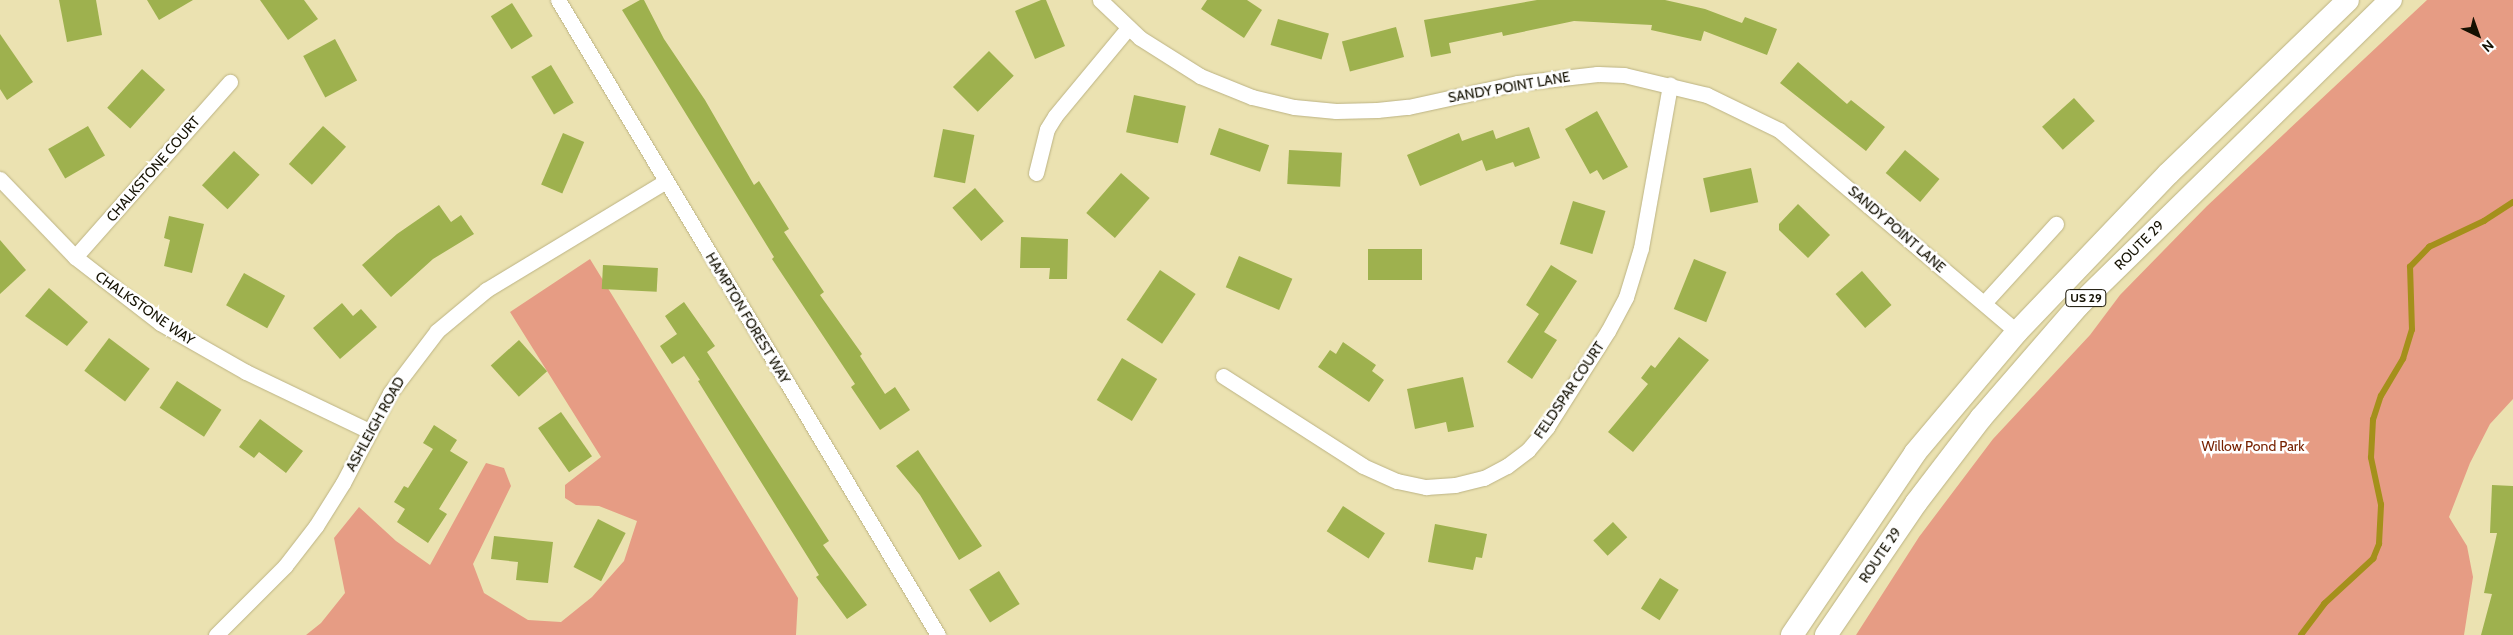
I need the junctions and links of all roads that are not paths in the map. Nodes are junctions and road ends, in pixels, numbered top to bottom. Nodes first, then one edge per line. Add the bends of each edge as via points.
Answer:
1 (558, 0) edge
2 (1100, 0) edge
3 (2348, 0) edge
4 (2391, 0) edge
5 (1128, 28) junction
6 (230, 82) dead end
7 (1670, 85) junction
8 (1036, 173) dead end
9 (0, 178) edge
10 (666, 182) junction
11 (2056, 224) dead end
12 (76, 257) junction
13 (1984, 303) junction
14 (2017, 332) junction
15 (1223, 376) dead end
16 (370, 431) junction
17 (216, 635) edge
18 (938, 635) edge
19 (1792, 635) edge
20 (1826, 635) edge

1 - 10 street, HAMPTON FOREST WAY
2 - 5 street, SANDY POINT LANE
3 - 14 main road, US 29 via 2168,174
4 - 20 main road, ROUTE 29 / US 29 via 2078,306 1980,418 1916,503
5 - 7 street, SANDY POINT LANE via 1200,76 1252,97 1294,107 1336,111 1408,107 1565,75 1624,75
5 - 8 street via 1055,116 1047,130
6 - 12 street, CHALKSTONE COURT
7 - 13 street, SANDY POINT LANE via 1720,100 1779,130
7 - 15 street, FELDSPAR COURT via 1641,248 1626,297 1547,427 1528,450 1507,466 1484,478 1456,486 1426,487 1397,481 1363,466
9 - 12 street, CHALKSTONE WAY
10 - 16 street, ASHLEIGH ROAD via 530,262 462,309 437,331 407,367
10 - 18 street, HAMPTON FOREST WAY
11 - 13 street
12 - 16 street, CHALKSTONE WAY via 153,317 194,344
13 - 14 street, SANDY POINT LANE
14 - 19 main road, US 29 via 1915,453
16 - 17 street, ASHLEIGH ROAD via 316,526 285,566

